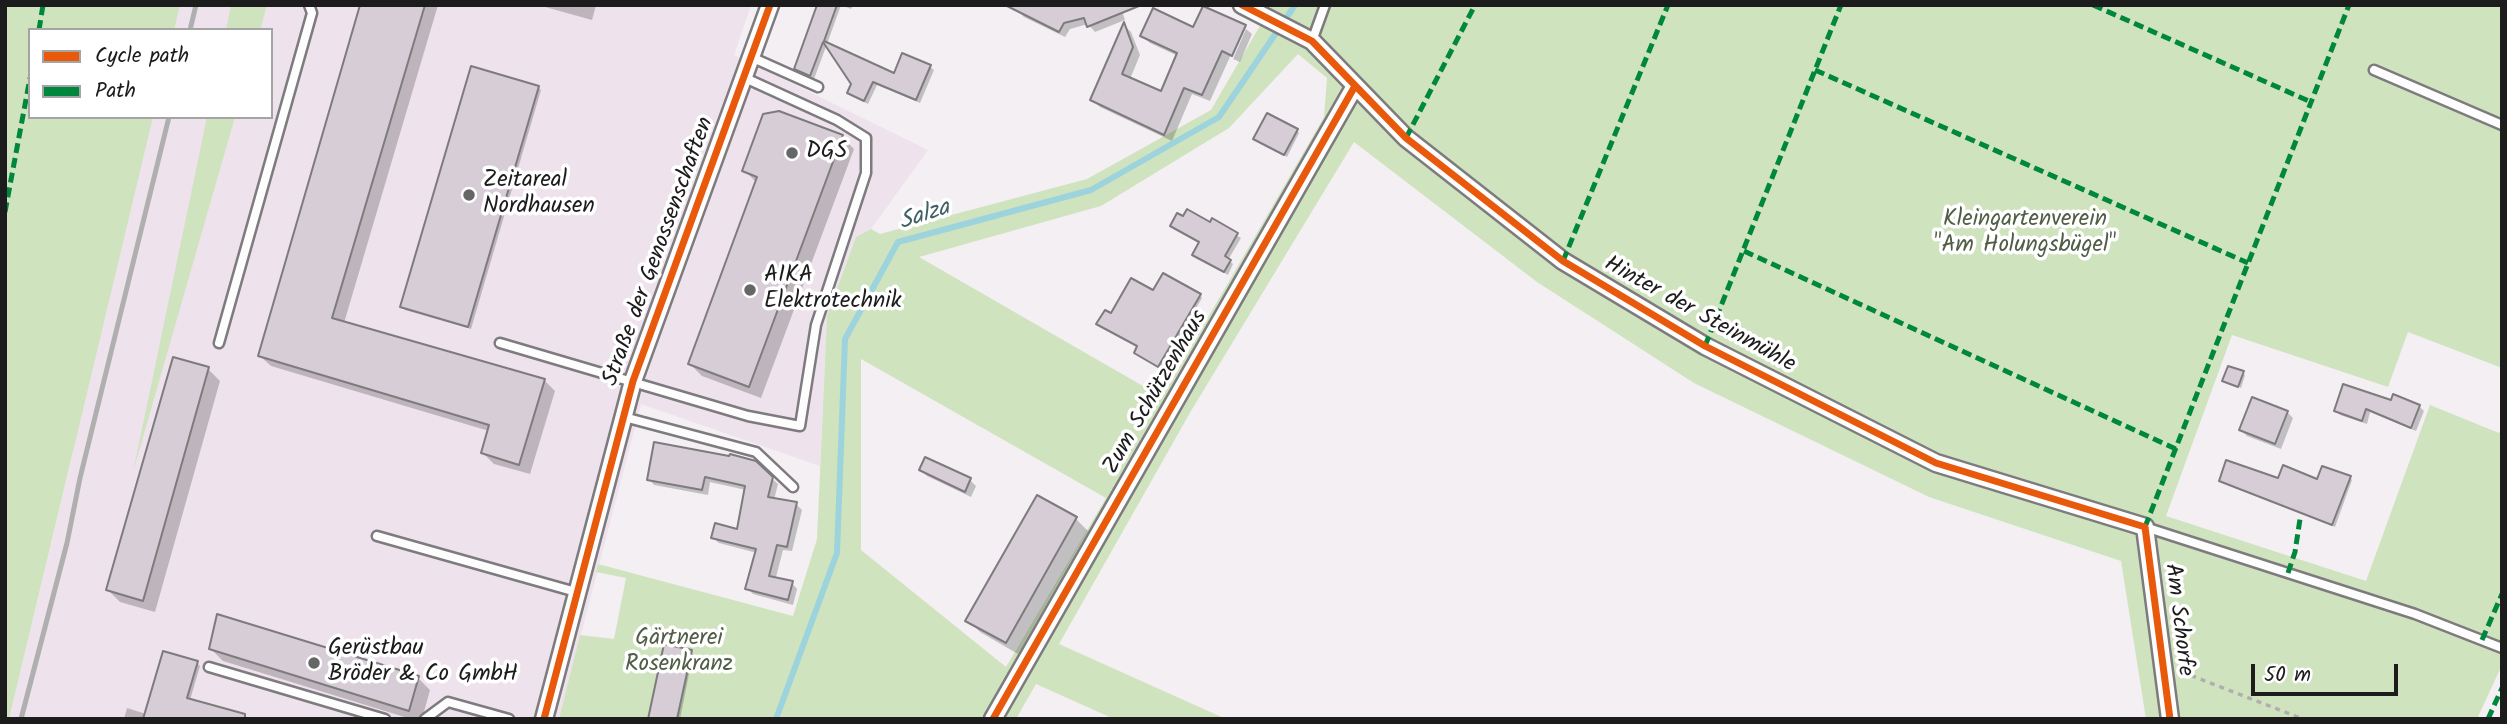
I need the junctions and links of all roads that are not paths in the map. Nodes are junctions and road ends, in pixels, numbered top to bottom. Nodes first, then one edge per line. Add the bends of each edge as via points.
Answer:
1 (309, 5) edge
2 (770, 5) edge
3 (1242, 5) edge
4 (1325, 5) edge
5 (1312, 41) junction
6 (751, 57) junction
7 (2374, 70) dead end
8 (743, 77) junction
9 (1355, 86) junction
10 (818, 87) dead end
11 (2502, 125) edge
12 (500, 342) dead end
13 (219, 343) dead end
14 (633, 381) junction
15 (624, 417) junction
16 (793, 487) dead end
17 (2145, 527) junction
18 (377, 536) dead end
19 (576, 592) junction
20 (2502, 648) edge
21 (209, 667) dead end
22 (385, 719) edge
23 (425, 719) edge
24 (509, 719) edge
25 (544, 719) edge
26 (993, 719) edge
27 (2170, 719) edge

1 - 13 lane via 312,13
2 - 6 street, Straße der Genossenschaften
3 - 5 street, Hinter der Steinmühle
4 - 5 lane
5 - 9 street, Hinter der Steinmühle
6 - 8 street, Straße der Genossenschaften
6 - 10 lane
7 - 11 lane
8 - 14 street, Straße der Genossenschaften
8 - 14 lane via 866,138 866,173 816,325 800,426 748,416
9 - 17 street, Hinter der Steinmühle via 1406,138 1563,261 1705,346 1936,463
9 - 26 street, Zum Schützenhaus
12 - 14 lane
14 - 15 street, Straße der Genossenschaften
15 - 16 lane, Straße der Genossenschaften via 755,452
15 - 19 street, Straße der Genossenschaften
17 - 20 lane via 2415,614
17 - 27 street, Am Schorfe
18 - 19 lane
19 - 25 street, Straße der Genossenschaften
21 - 22 lane
23 - 24 lane via 448,702

